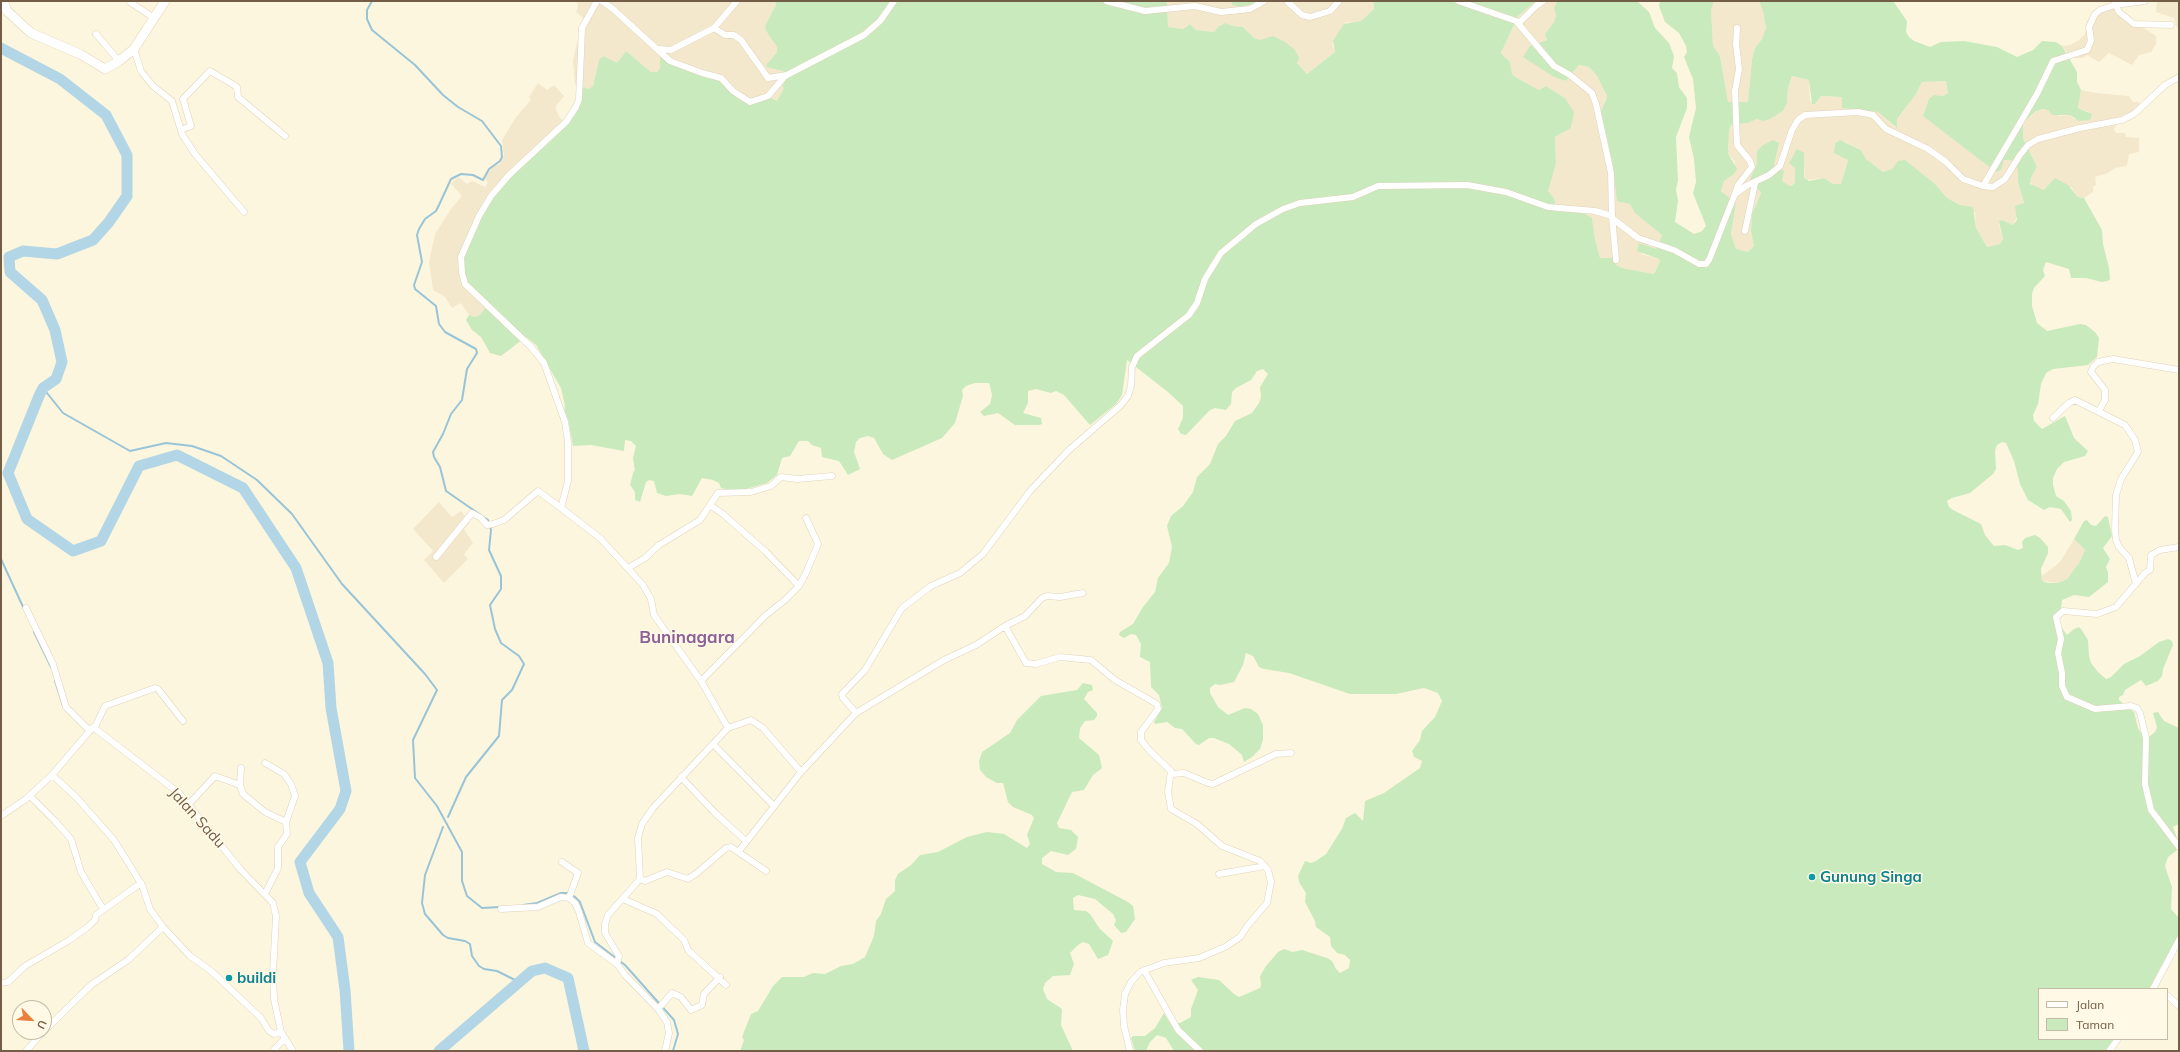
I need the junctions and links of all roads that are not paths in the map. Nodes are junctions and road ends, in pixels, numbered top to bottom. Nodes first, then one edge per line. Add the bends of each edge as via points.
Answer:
1 (3, 1) edge
2 (165, 1) edge
3 (596, 1) edge
4 (602, 1) edge
5 (737, 1) edge
6 (894, 1) edge
7 (1106, 1) edge
8 (1264, 1) edge
9 (1287, 1) edge
10 (1339, 1) edge
11 (1458, 1) edge
12 (1543, 1) edge
13 (2145, 1) edge
14 (130, 2) dead end
15 (2114, 3) edge
16 (154, 18) junction
17 (1519, 23) junction
18 (2171, 25) dead end
19 (714, 28) junction
20 (1737, 28) dead end
21 (96, 34) dead end
22 (134, 49) junction
23 (658, 49) junction
24 (119, 61) junction
25 (787, 75) junction
26 (2179, 77) edge
27 (181, 130) junction
28 (285, 136) dead end
29 (1754, 183) junction
30 (1983, 186) junction
31 (1736, 194) junction
32 (244, 212) dead end
33 (1612, 217) junction
34 (1745, 231) dead end
35 (1616, 260) dead end
36 (2179, 370) edge
37 (2099, 411) junction
38 (2053, 418) dead end
39 (832, 476) dead end
40 (710, 505) junction
41 (561, 508) junction
42 (806, 518) dead end
43 (2179, 547) edge
44 (436, 557) dead end
45 (628, 568) junction
46 (2136, 584) junction
47 (799, 586) junction
48 (1083, 593) dead end
49 (26, 608) dead end
50 (1004, 626) junction
51 (701, 681) junction
52 (856, 713) junction
53 (183, 721) dead end
54 (95, 727) junction
55 (728, 728) junction
56 (90, 731) junction
57 (713, 744) junction
58 (1291, 752) dead end
59 (265, 763) dead end
60 (242, 768) dead end
61 (800, 772) junction
62 (1172, 774) junction
63 (52, 775) junction
64 (681, 777) junction
65 (240, 785) junction
66 (30, 796) junction
67 (188, 805) junction
68 (774, 806) junction
69 (1, 816) edge
70 (286, 822) junction
71 (746, 841) junction
72 (2179, 848) edge
73 (739, 851) junction
74 (562, 862) dead end
75 (1265, 866) junction
76 (766, 871) dead end
77 (1219, 874) dead end
78 (640, 880) junction
79 (141, 883) junction
80 (265, 894) junction
81 (570, 896) junction
82 (623, 899) junction
83 (103, 909) junction
84 (502, 910) dead end
85 (163, 927) junction
86 (2179, 940) edge
87 (618, 962) junction
88 (1144, 970) junction
89 (720, 977) junction
90 (1, 983) edge
91 (726, 985) dead end
92 (2156, 988) edge
93 (2168, 996) edge
94 (2179, 1006) edge
95 (661, 1007) junction
96 (52, 1024) edge
97 (281, 1032) junction
98 (284, 1038) junction
99 (36, 1040) edge
100 (2117, 1040) edge
101 (26, 1051) edge
102 (273, 1051) edge
103 (293, 1051) edge
104 (665, 1051) edge
105 (1130, 1051) edge
106 (1200, 1051) edge
107 (2109, 1051) edge

1 - 24 street via 7,11 40,38 80,54 105,69
2 - 16 street
3 - 41 street via 582,28 579,99 573,113 491,196 461,257 465,284 526,342 544,363 565,422 568,442 568,481
4 - 23 street
5 - 19 street
6 - 25 street via 880,21 864,35
7 - 8 street via 1145,11 1195,6 1221,12 1250,9
9 - 10 street via 1302,15 1310,17 1330,11
11 - 17 street via 1500,14
12 - 17 street
13 - 15 street
14 - 16 street
15 - 18 street via 2123,17 2134,24
15 - 30 street via 2095,14 2088,30 2091,41 2087,50 2059,58 2050,66 2037,94
16 - 22 street
17 - 33 street via 1540,52 1554,66 1592,93 1611,173
19 - 23 street via 671,50
19 - 25 street via 741,40 768,78
20 - 31 street via 1737,145 1752,167 1738,185
21 - 24 street
22 - 24 street
22 - 27 street via 140,71 153,86 172,101
23 - 25 street via 670,61 702,74 721,78 750,102 768,96
26 - 30 street via 2164,85 2134,114 2122,120 2080,128 2028,145 2005,180 1993,187
27 - 28 street via 191,126 184,99 210,71 237,87 238,97
27 - 32 street via 195,154
29 - 30 street via 1770,175 1780,166 1792,130 1801,117 1858,112 1873,115 1886,129 1928,149 1963,179
29 - 31 street
29 - 34 street
31 - 33 street via 1706,264 1699,264 1674,250 1638,238
33 - 35 street
33 - 52 street via 1595,212 1548,207 1506,192 1467,185 1378,186 1353,196 1300,203 1256,224 1221,253 1205,278 1197,303 1189,315 1137,356 1132,367 1128,396 1120,406 1070,450 1030,491 984,554 960,573 931,586 902,608 865,670 842,694
36 - 37 street via 2113,359 2098,362 2091,372 2105,390
37 - 38 street via 2073,400
37 - 46 street via 2125,425 2138,446 2137,455 2121,479 2116,495 2115,530 2119,547 2129,558
39 - 40 street via 797,479 781,477 771,486 751,492 718,493
40 - 45 street via 700,520
40 - 47 street via 760,547
41 - 44 street via 538,491 504,520 491,525 472,513
41 - 45 street via 600,538
42 - 47 street via 817,539 818,548
43 - 46 street via 2160,550 2151,555 2150,570
45 - 51 street via 651,599 654,615
46 - 72 street via 2116,607 2105,613 2063,611 2056,617 2061,639 2058,653 2062,686 2067,697 2095,709 2131,706 2137,708 2146,738 2145,784 2151,810
47 - 51 street via 766,615
48 - 50 street via 1042,598 1025,616
49 - 56 street via 53,664 66,707
50 - 52 street via 976,645 944,660
50 - 62 street via 1026,663 1034,664 1060,657 1091,660 1130,690 1155,701 1158,709 1143,728 1141,740
51 - 55 street
52 - 61 street
53 - 54 street via 155,688 105,706
54 - 56 street
54 - 67 street, Jalan Sadu via 179,793
55 - 57 street
55 - 61 street via 751,720 764,728
56 - 63 street
57 - 64 street
57 - 68 street
58 - 62 street via 1276,754 1213,784 1184,772
59 - 70 street via 284,774 291,784 294,800
60 - 65 street
61 - 68 street
62 - 75 street via 1168,792 1173,812 1197,824 1225,848 1260,861
63 - 66 street
63 - 79 street via 109,833
64 - 71 street
64 - 78 street via 642,824 638,838
65 - 67 street via 215,776
65 - 70 street via 246,797 265,812
66 - 69 street
66 - 83 street via 71,839 81,872
67 - 80 street, Jalan Sadu
68 - 71 street
70 - 80 street via 287,834 278,847 278,868
71 - 73 street
73 - 76 street
73 - 78 street via 726,848 688,879 667,872 651,879
74 - 81 street via 578,873
75 - 77 street
75 - 88 street via 1271,882 1267,903 1240,937 1200,958 1164,963
78 - 82 street
79 - 83 street
79 - 85 street via 150,909
80 - 97 street, Jalan Sadu via 273,903 276,916 273,988
81 - 84 street via 560,897 538,907
81 - 87 street via 579,912 588,943
82 - 87 street via 608,915 604,929
82 - 89 street via 657,914 684,940 688,950
83 - 90 street via 89,926 25,966 8,982
85 - 96 street via 128,960 91,985
85 - 97 street via 190,956 211,971 261,1018 269,1031 274,1034
86 - 92 street
87 - 95 street via 624,975
88 - 105 street via 1131,982 1125,994 1124,1026
88 - 106 street via 1178,1030
89 - 91 street
89 - 95 street via 704,994 702,1005 691,1010 681,997 672,993
93 - 94 street
95 - 104 street via 669,1033
97 - 98 street, Jalan Sadu
98 - 102 street
98 - 103 street, Jalan Sadu
99 - 101 street
100 - 107 street

